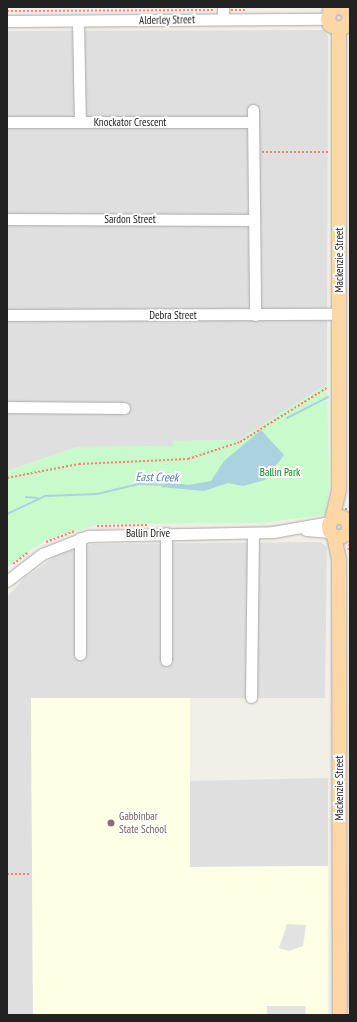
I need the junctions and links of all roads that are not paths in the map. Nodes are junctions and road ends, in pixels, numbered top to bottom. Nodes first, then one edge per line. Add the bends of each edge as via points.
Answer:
1 (339, 7) edge
2 (223, 12) edge
3 (328, 19) junction
4 (350, 19) edge
5 (7, 21) edge
6 (78, 21) junction
7 (339, 29) junction
8 (253, 110) dead end
9 (7, 122) edge
10 (80, 122) junction
11 (253, 122) junction
12 (7, 219) edge
13 (254, 220) junction
14 (255, 314) junction
15 (339, 314) junction
16 (7, 315) edge
17 (7, 407) edge
18 (124, 408) dead end
19 (341, 527) edge
20 (166, 533) junction
21 (253, 533) junction
22 (80, 538) junction
23 (7, 581) edge
24 (80, 654) dead end
25 (166, 660) dead end
26 (251, 697) dead end
27 (340, 1015) edge

1 - 3 main road via 330,11
1 - 4 main road via 348,11
2 - 3 street, Alderley Street
2 - 6 street, Alderley Street
3 - 7 main road via 332,27
4 - 7 main road
5 - 6 street, Alderley Street
6 - 10 street
7 - 15 main road, Mackenzie Street
8 - 11 street
9 - 10 street, Knockator Crescent
10 - 11 street, Knockator Crescent
11 - 13 street
12 - 13 street, Sardon Street
13 - 14 street
14 - 15 street, Debra Street
14 - 16 street, Debra Street
15 - 19 main road, Mackenzie Street
17 - 18 street
19 - 21 street, Ballin Drive
19 - 27 main road, Mackenzie Street
20 - 21 street, Ballin Drive
20 - 22 street, Ballin Drive via 114,533
20 - 25 street
21 - 26 street
22 - 23 street, Ballin Drive via 42,554
22 - 24 street

